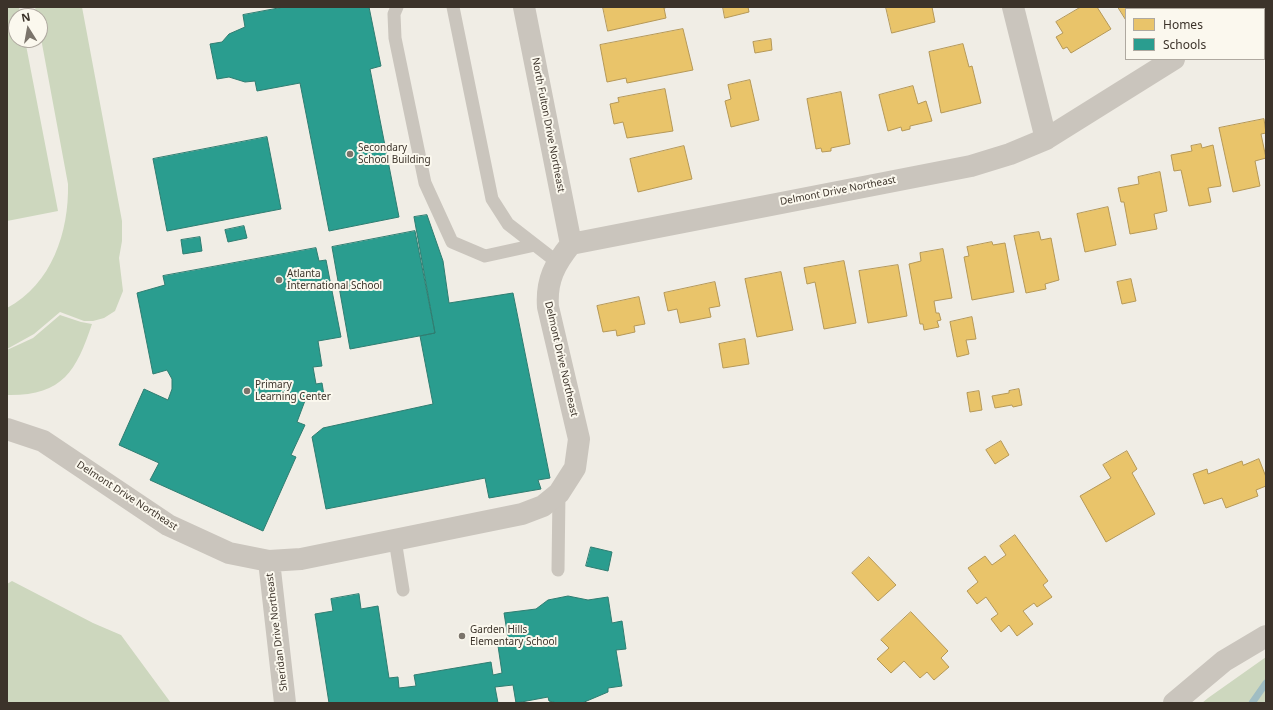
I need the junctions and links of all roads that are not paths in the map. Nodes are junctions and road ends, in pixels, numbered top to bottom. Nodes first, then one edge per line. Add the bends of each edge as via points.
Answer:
1 (397, 7) edge
2 (453, 7) edge
3 (524, 7) edge
4 (1013, 7) edge
5 (1172, 60) edge
6 (1046, 139) junction
7 (571, 244) junction
8 (535, 245) junction
9 (556, 262) junction
10 (7, 429) edge
11 (559, 493) junction
12 (395, 540) junction
13 (268, 561) junction
14 (558, 570) dead end
15 (403, 590) dead end
16 (1266, 636) edge
17 (285, 703) edge
18 (1174, 703) edge

1 - 8 lane via 394,14 395,38 425,183 452,242 485,256
2 - 8 lane via 492,199 508,224
3 - 7 street, North Fulton Drive Northeast
4 - 6 street
5 - 6 street, Delmont Drive Northeast
6 - 7 street, Delmont Drive Northeast via 971,166
7 - 9 street, Delmont Drive Northeast
8 - 9 lane
9 - 11 street, Delmont Drive Northeast via 547,289 548,306 579,439 575,468
10 - 13 street, Delmont Drive Northeast via 43,441 168,525 229,553
11 - 12 street, Delmont Drive Northeast via 544,506 522,514
11 - 14 lane
12 - 13 street, Delmont Drive Northeast via 300,559
12 - 15 lane
13 - 17 street, Sheridan Drive Northeast
16 - 18 street via 1224,661

